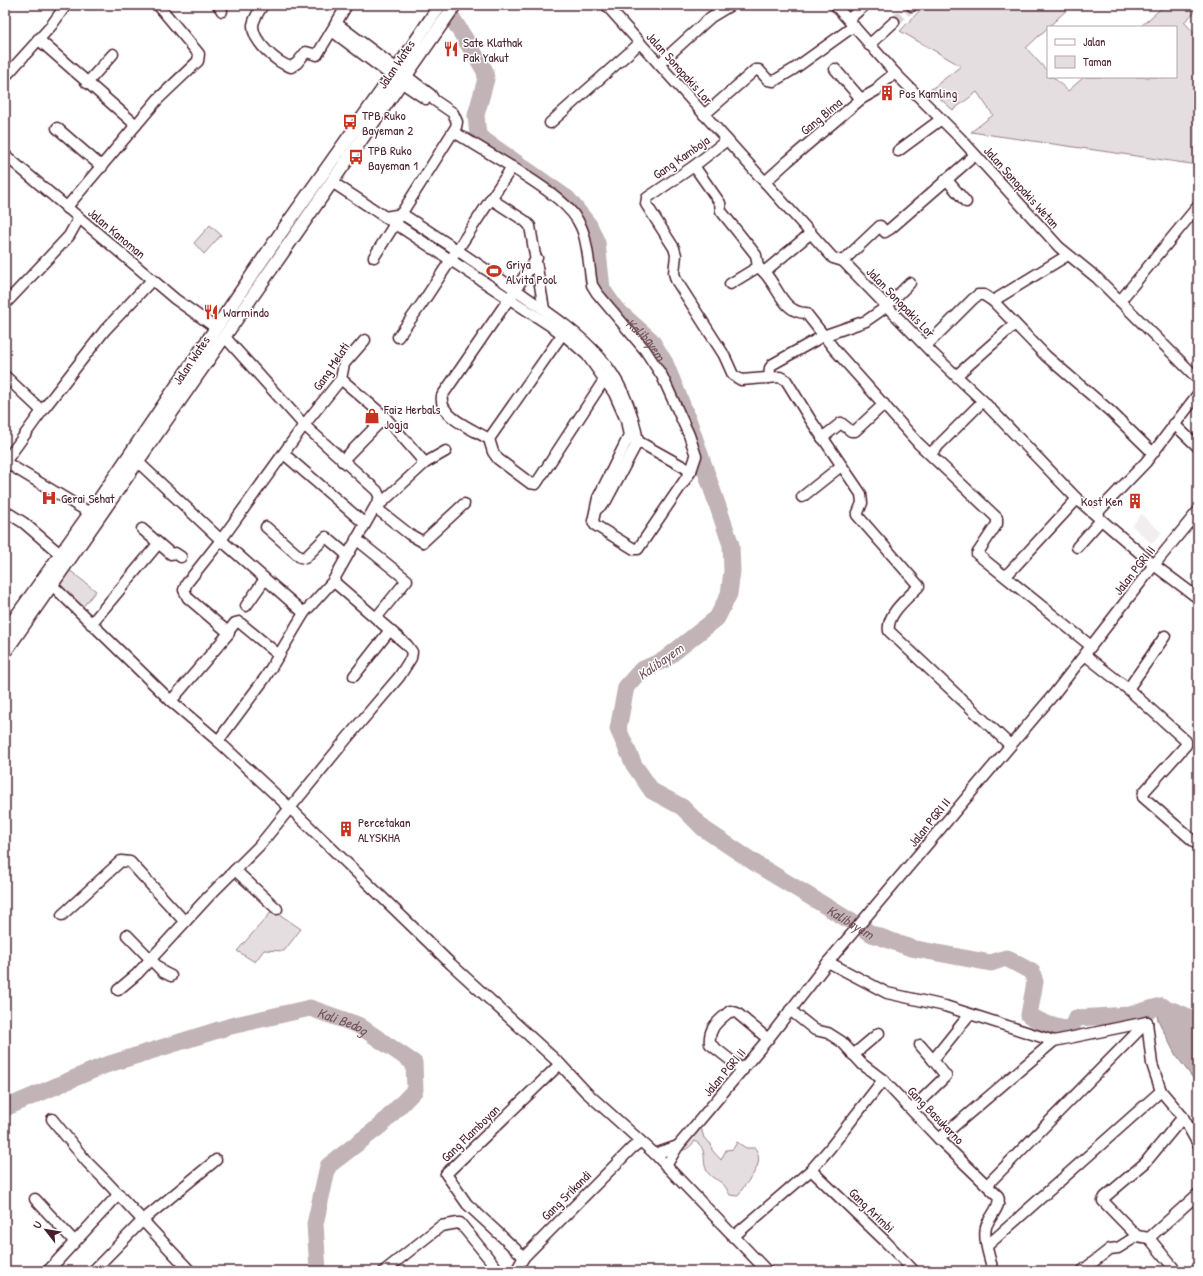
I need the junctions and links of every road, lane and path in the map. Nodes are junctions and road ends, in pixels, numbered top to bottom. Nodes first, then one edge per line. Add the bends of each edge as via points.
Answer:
1 (158, 5) edge
2 (262, 5) edge
3 (347, 5) edge
4 (440, 5) edge
5 (455, 5) edge
6 (606, 5) edge
7 (731, 5) edge
8 (835, 5) edge
9 (865, 5) edge
10 (60, 7) edge
11 (894, 22) tunnel mouth
12 (435, 23) junction
13 (852, 23) junction
14 (334, 27) junction
15 (38, 39) junction
16 (640, 43) junction
17 (869, 45) junction
18 (113, 54) dead end
19 (659, 64) junction
20 (835, 69) dead end
21 (895, 73) junction
22 (399, 76) junction
23 (5, 77) edge
24 (87, 83) junction
25 (861, 99) junction
26 (704, 115) junction
27 (940, 120) junction
28 (550, 123) dead end
29 (136, 125) junction
30 (57, 128) dead end
31 (454, 132) junction
32 (727, 140) junction
33 (898, 152) dead end
34 (5, 155) edge
35 (975, 155) junction
36 (694, 166) junction
37 (102, 167) junction
38 (512, 167) junction
39 (946, 179) junction
40 (332, 182) junction
41 (765, 182) junction
42 (491, 199) junction
43 (966, 202) dead end
44 (1198, 206) edge
45 (66, 208) junction
46 (402, 214) junction
47 (385, 217) junction
48 (79, 218) junction
49 (396, 224) junction
50 (810, 233) junction
51 (457, 249) junction
52 (1068, 254) junction
53 (374, 258) dead end
54 (537, 258) junction
55 (451, 259) junction
56 (843, 261) junction
57 (761, 270) junction
58 (152, 280) junction
59 (730, 284) dead end
60 (910, 284) dead end
61 (515, 290) junction
62 (7, 299) edge
63 (509, 299) junction
64 (993, 301) junction
65 (1120, 301) junction
66 (886, 307) junction
67 (544, 309) junction
68 (1015, 324) junction
69 (566, 330) junction
70 (220, 332) junction
71 (823, 336) junction
72 (398, 337) dead end
73 (365, 340) dead end
74 (926, 346) junction
75 (5, 376) edge
76 (956, 376) junction
77 (608, 377) junction
78 (769, 378) junction
79 (341, 379) junction
80 (1198, 379) edge
81 (1198, 394) edge
82 (983, 401) junction
83 (884, 404) junction
84 (42, 411) junction
85 (385, 417) junction
86 (1174, 424) junction
87 (304, 425) junction
88 (633, 438) junction
89 (822, 438) junction
90 (490, 439) junction
91 (1198, 447) edge
92 (446, 451) dead end
93 (1152, 452) junction
94 (284, 454) junction
95 (930, 454) junction
96 (342, 461) junction
97 (138, 462) junction
98 (425, 463) junction
99 (841, 466) junction
100 (691, 471) junction
101 (802, 497) dead end
102 (1077, 499) junction
103 (464, 504) dead end
104 (376, 508) junction
105 (5, 511) edge
106 (1198, 512) edge
107 (90, 513) junction
108 (1099, 517) junction
109 (365, 524) junction
110 (266, 527) dead end
111 (142, 529) dead end
112 (356, 539) junction
113 (221, 540) junction
114 (158, 544) junction
115 (1077, 547) dead end
116 (60, 554) junction
117 (346, 554) junction
118 (181, 558) dead end
119 (1154, 565) junction
120 (1006, 576) junction
121 (265, 580) junction
122 (49, 581) junction
123 (333, 581) junction
124 (1198, 598) edge
125 (246, 606) dead end
126 (304, 613) junction
127 (376, 618) junction
128 (91, 624) junction
129 (390, 630) junction
130 (5, 632) edge
131 (228, 632) junction
132 (1165, 636) dead end
133 (1091, 646) junction
134 (5, 652) edge
135 (1085, 654) junction
136 (279, 655) junction
137 (354, 676) dead end
138 (1128, 689) junction
139 (171, 701) junction
140 (218, 741) junction
141 (1010, 745) junction
142 (291, 809) junction
143 (1197, 843) edge
144 (235, 870) junction
145 (277, 909) dead end
146 (62, 915) dead end
147 (185, 922) junction
148 (127, 935) dead end
149 (150, 959) junction
150 (828, 962) junction
151 (171, 976) dead end
152 (118, 990) dead end
153 (790, 1010) junction
154 (969, 1015) junction
155 (1147, 1022) junction
156 (879, 1033) dead end
157 (768, 1039) junction
158 (1054, 1040) junction
159 (920, 1045) dead end
160 (853, 1055) junction
161 (933, 1060) junction
162 (560, 1064) junction
163 (743, 1070) junction
164 (883, 1080) junction
165 (1161, 1091) junction
166 (912, 1109) junction
167 (1183, 1117) junction
168 (52, 1119) dead end
169 (939, 1139) junction
170 (640, 1142) junction
171 (1198, 1144) edge
172 (678, 1146) junction
173 (655, 1154) junction
174 (216, 1160) dead end
175 (666, 1166) junction
176 (810, 1170) junction
177 (988, 1185) junction
178 (119, 1194) junction
179 (1198, 1194) edge
180 (35, 1199) dead end
181 (143, 1220) junction
182 (1137, 1236) junction
183 (733, 1237) junction
184 (1149, 1238) junction
185 (74, 1241) junction
186 (988, 1245) junction
187 (524, 1257) junction
188 (48, 1271) edge
189 (93, 1271) edge
190 (190, 1271) edge
191 (384, 1271) edge
192 (499, 1271) edge
193 (516, 1271) edge
194 (767, 1271) edge
195 (914, 1271) edge
196 (992, 1271) edge
197 (1082, 1271) edge
198 (1176, 1271) edge

1 - 29 street via 199,54 199,58
2 - 14 street via 254,21 255,35 282,65 291,67 306,52 316,54
3 - 14 street
4 - 12 main road, Jalan Wates
5 - 12 main road, Jalan Wates
6 - 16 street, Jalan Sonopakis Lor
7 - 19 street via 711,17
8 - 13 street, Jalan Sonopakis Wetan
9 - 13 street
10 - 15 street via 51,26
11 - 17 street
12 - 22 main road, Jalan Wates
13 - 17 street, Jalan Sonopakis Wetan
13 - 26 street via 794,69 774,81 769,81 759,70 755,70
14 - 22 street
15 - 23 street
15 - 24 street
16 - 19 street, Jalan Sonopakis Lor
16 - 28 street
17 - 21 street, Jalan Sonopakis Wetan
18 - 24 street
19 - 26 street, Jalan Sonopakis Lor
20 - 25 street
21 - 25 street, Gang Bima via 874,92
21 - 27 street, Jalan Sonopakis Wetan
22 - 31 street via 431,95 453,113 457,122
22 - 40 main road, Jalan Wates
22 - 70 main road, Jalan Wates
24 - 29 street
25 - 41 street, Gang Bima
26 - 32 street, Jalan Sonopakis Lor
27 - 33 street
27 - 35 street, Jalan Sonopakis Wetan
29 - 37 street
30 - 37 street
31 - 38 street
31 - 46 street
32 - 36 street, Gang Kamboja
32 - 41 street, Jalan Sonopakis Lor
34 - 45 street, Jalan Kanoman
35 - 39 street
35 - 52 street, Jalan Sonopakis Wetan
36 - 57 street via 720,203 721,211 756,255
36 - 78 street, Gang Kamboja via 649,195 646,204 675,252 676,280 724,355 733,375 741,380
37 - 45 street
38 - 42 street
38 - 100 street via 562,204 573,214 582,228 592,285 645,350 662,376 696,456
39 - 43 street
39 - 56 street via 890,229 885,232 880,226
40 - 47 street
40 - 70 main road, Jalan Wates
41 - 50 street, Jalan Sonopakis Lor
42 - 51 street
42 - 54 street via 530,226
44 - 65 street
45 - 48 street, Jalan Kanoman
46 - 47 street
46 - 49 street
46 - 51 street
47 - 49 street
48 - 58 street, Jalan Kanoman
48 - 62 street via 69,236
49 - 53 street
49 - 55 street
50 - 56 street, Jalan Sonopakis Lor via 833,258
50 - 57 street
51 - 55 street
51 - 61 street
52 - 64 street
52 - 65 street, Jalan Sonopakis Wetan
54 - 61 street
54 - 67 street
55 - 63 street
55 - 72 street
56 - 66 street, Jalan Sonopakis Lor
57 - 59 street
57 - 71 street via 788,306 798,313 806,313
58 - 70 street, Jalan Kanoman
58 - 84 street via 105,330
60 - 66 street
61 - 63 street
61 - 67 street
63 - 69 street
63 - 90 street via 445,391 441,401 445,412 452,418
64 - 68 street
64 - 74 street via 984,295 978,295
65 - 80 street, Jalan Sonopakis Wetan
66 - 71 street via 866,321
66 - 74 street, Jalan Sonopakis Lor
67 - 69 street
68 - 76 street
68 - 93 street via 1046,356 1110,411
69 - 77 street
69 - 90 street
70 - 87 street, Jalan Kanoman
70 - 97 main road, Jalan Wates
70 - 107 main road, Jalan Wates
71 - 78 street via 773,364
71 - 83 street
73 - 79 street, Gang Melati via 344,364
74 - 76 street, Jalan Sonopakis Lor
75 - 84 street
76 - 82 street, Jalan Sonopakis Lor
77 - 88 street
77 - 90 street via 536,484 530,483 498,459 492,452
78 - 89 street via 780,377 786,380
79 - 85 street
79 - 87 street, Gang Melati
81 - 86 street
82 - 95 street
82 - 102 street, Jalan Sonopakis Lor
83 - 89 street via 855,430 841,423
83 - 95 street
84 - 107 street via 5,462
85 - 96 street
85 - 98 street
86 - 91 street
86 - 93 street
87 - 94 street, Gang Melati
87 - 96 street, Jalan Kanoman
88 - 100 street
88 - 100 street via 598,498 593,521 595,525 634,549 638,549
89 - 99 street
92 - 98 street
93 - 108 street
94 - 109 street
94 - 113 street, Gang Melati
95 - 120 street via 997,518 997,524 977,554
96 - 104 street, Jalan Kanoman via 377,491 380,498
97 - 113 street
97 - 122 main road, Jalan Wates
98 - 104 street
99 - 101 street
99 - 141 street via 862,497 857,515 919,586 891,617 889,631
102 - 108 street, Jalan Sonopakis Lor
102 - 120 street
103 - 104 street via 423,542
104 - 109 street
105 - 116 street via 24,523
106 - 119 street, Jalan PGRI II
107 - 116 main road, Jalan Wates
108 - 115 street
108 - 119 street, Jalan Sonopakis Lor
109 - 112 street
110 - 117 street via 300,558 305,558 326,536
111 - 114 street
112 - 117 street
112 - 127 street via 407,580
113 - 121 street
113 - 131 street, Gang Melati via 184,590 188,598
114 - 118 street
114 - 128 street
116 - 122 main road, Jalan Wates
117 - 123 street
119 - 124 street, Jalan Sonopakis Lor
119 - 133 street, Jalan PGRI II
120 - 133 street
121 - 125 street
121 - 126 street
122 - 128 street
122 - 130 main road, Jalan Wates
122 - 134 main road, Jalan Wates
123 - 126 street
123 - 127 street
126 - 136 street
127 - 129 street
128 - 139 street
129 - 137 street
129 - 142 street via 410,649 411,658 399,677
131 - 136 street via 239,622
131 - 139 street via 229,634
132 - 138 street
133 - 135 street, Jalan PGRI II
135 - 138 street
135 - 141 street, Jalan PGRI II
136 - 140 street
138 - 143 street via 1186,742 1144,792 1143,797
139 - 140 street
140 - 142 street
141 - 150 street, Jalan PGRI II
142 - 144 street
142 - 162 street via 451,964
144 - 145 street
144 - 147 street
146 - 147 street via 121,861 126,861 130,862
147 - 149 street
148 - 149 street
149 - 151 street
149 - 152 street
150 - 153 street, Jalan PGRI II
150 - 154 street via 887,993 945,1006
153 - 157 street, Jalan PGRI II
153 - 160 street, Gang Basukarno via 815,1030 828,1033 842,1042
154 - 158 street
154 - 161 street
155 - 158 street
155 - 165 street via 1152,1064
155 - 177 street
156 - 160 street
157 - 163 street, Jalan PGRI II
157 - 163 street via 730,1011 716,1023 710,1033 710,1044
158 - 169 street
159 - 161 street
160 - 164 street, Gang Basukarno
161 - 166 street via 946,1076
162 - 170 street via 575,1082
162 - 187 street, Gang Flamboyan via 446,1174 467,1204
163 - 172 street, Jalan PGRI II
164 - 166 street, Gang Basukarno
164 - 176 street
165 - 167 street
165 - 186 street
166 - 169 street, Gang Basukarno
167 - 171 street
167 - 182 street via 1145,1163 1108,1194 1104,1201
168 - 178 street via 87,1162
169 - 177 street, Gang Basukarno
170 - 173 street
170 - 187 street, Gang Srikandi
172 - 173 street
172 - 175 street, Jalan PGRI II
173 - 175 street
174 - 181 street
175 - 183 street
176 - 183 street
176 - 195 street, Gang Arimbi
177 - 186 street, Gang Basukarno via 999,1199 986,1230
178 - 181 street
178 - 185 street
179 - 184 street
180 - 185 street
181 - 189 street
181 - 190 street
182 - 184 street
182 - 197 street via 1118,1248 1110,1249
183 - 194 street
184 - 198 street
185 - 188 street
186 - 196 street, Gang Basukarno
187 - 193 street, Gang Srikandi
191 - 192 street via 441,1226 458,1223

